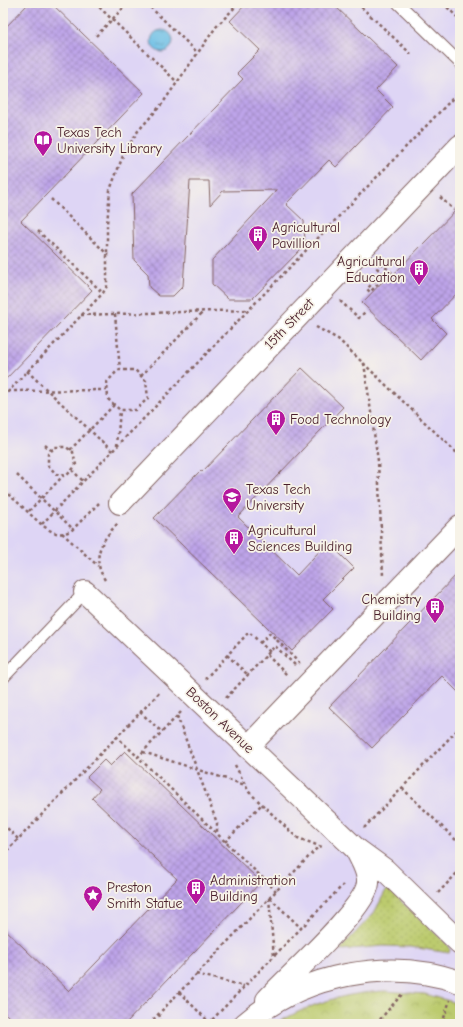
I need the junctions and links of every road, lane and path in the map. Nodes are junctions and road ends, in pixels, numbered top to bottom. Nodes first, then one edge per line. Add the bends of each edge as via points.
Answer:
1 (95, 3) edge
2 (128, 3) edge
3 (146, 3) edge
4 (239, 3) edge
5 (357, 3) edge
6 (398, 3) edge
7 (443, 3) edge
8 (112, 19) junction
9 (460, 20) edge
10 (96, 36) dead end
11 (197, 52) junction
12 (411, 54) dead end
13 (460, 63) edge
14 (177, 82) junction
15 (460, 93) edge
16 (460, 146) edge
17 (435, 192) dead end
18 (50, 199) dead end
19 (454, 210) dead end
20 (38, 231) dead end
21 (108, 255) junction
22 (392, 272) joint
23 (103, 293) junction
24 (335, 296) dead end
25 (248, 310) junction
26 (203, 311) junction
27 (365, 312) dead end
28 (115, 314) junction
29 (81, 315) junction
30 (315, 326) dead end
31 (364, 363) junction
32 (120, 370) junction
33 (28, 371) junction
34 (141, 376) junction
35 (47, 390) junction
36 (107, 390) junction
37 (8, 391) junction
38 (3, 397) edge
39 (114, 405) junction
40 (120, 410) junction
41 (90, 430) junction
42 (45, 445) dead end
43 (117, 446) junction
44 (51, 450) junction
45 (70, 450) junction
46 (112, 451) junction
47 (460, 456) edge
48 (72, 470) junction
49 (17, 475) dead end
50 (64, 475) junction
51 (83, 481) junction
52 (42, 498) junction
53 (121, 510) joint
54 (54, 511) junction
55 (29, 512) dead end
56 (42, 524) dead end
57 (460, 526) edge
58 (74, 529) dead end
59 (62, 533) dead end
60 (98, 566) junction
61 (107, 584) dead end
62 (399, 591) junction
63 (85, 592) joint
64 (260, 643) junction
65 (270, 652) junction
66 (227, 655) junction
67 (267, 655) junction
68 (248, 675) junction
69 (175, 677) junction
70 (3, 678) edge
71 (205, 679) dead end
72 (303, 690) junction
73 (226, 698) dead end
74 (140, 712) junction
75 (177, 716) junction
76 (188, 717) dead end
77 (460, 727) edge
78 (162, 732) junction
79 (116, 736) junction
80 (143, 752) junction
81 (241, 754) junction
82 (138, 757) junction
83 (198, 771) junction
84 (245, 786) junction
85 (402, 788) junction
86 (262, 804) junction
87 (3, 824) edge
88 (217, 834) junction
89 (18, 839) junction
90 (225, 842) junction
91 (460, 844) edge
92 (319, 846) junction
93 (353, 847) junction
94 (325, 848) dead end
95 (3, 855) edge
96 (460, 870) edge
97 (344, 884) dead end
98 (276, 891) junction
99 (269, 898) junction
100 (433, 898) dead end
101 (301, 928) junction
102 (460, 942) edge
103 (274, 957) junction
104 (196, 974) junction
105 (460, 982) edge
106 (245, 986) junction
107 (406, 987) dead end
108 (179, 992) junction
109 (159, 1014) junction
110 (247, 1022) edge
111 (149, 1024) edge
112 (162, 1024) edge
113 (210, 1024) edge
114 (376, 1024) edge

1 - 8 path
2 - 8 path
3 - 11 path
4 - 11 path
5 - 12 path
6 - 13 lane
7 - 9 path
8 - 10 path
8 - 14 path
11 - 14 path
14 - 21 path via 124,153 110,190
15 - 25 path
16 - 53 street, 15th Street
17 - 19 path
18 - 21 path
20 - 23 path
21 - 23 path via 107,286
22 - 22 path via 383,264 377,268 382,273 367,289 370,292
23 - 29 path
24 - 27 path via 359,318
25 - 26 path
25 - 43 path
26 - 28 path
26 - 34 path
28 - 29 path
28 - 32 path
29 - 33 path
30 - 31 path via 338,340
31 - 47 path
31 - 62 path via 378,461 383,575
32 - 34 path via 135,370
32 - 36 path via 107,382
33 - 35 path
33 - 37 path
34 - 40 path via 146,381 148,398 136,410
35 - 36 path
35 - 37 path
35 - 41 path
36 - 39 path via 108,399
37 - 38 path
39 - 40 path
39 - 41 path
40 - 43 path
41 - 45 path
41 - 46 path
42 - 44 path
43 - 46 path
44 - 45 path via 66,446
44 - 50 path via 48,454 48,465 56,474
45 - 48 path via 74,452 76,465
46 - 51 path
48 - 50 path
48 - 51 path
49 - 52 path
50 - 52 path
51 - 54 path
52 - 54 path
52 - 55 path
53 - 60 path via 99,550
54 - 56 path
54 - 58 path
57 - 62 street
59 - 60 path
60 - 61 path
62 - 72 street
63 - 69 street, Boston Avenue
63 - 70 lane
64 - 65 path
64 - 65 path via 270,633 301,664 297,668 275,646
64 - 66 path via 249,632
65 - 67 path
66 - 68 path
66 - 71 path
67 - 68 path
67 - 72 path
68 - 73 path
69 - 74 path
69 - 81 street, Boston Avenue
72 - 81 street
74 - 78 path
74 - 79 path
75 - 76 path via 182,712
75 - 78 path
75 - 83 path
77 - 85 path
78 - 80 path
79 - 82 path
79 - 89 path
80 - 82 path
80 - 83 path
81 - 84 path
81 - 93 street, Boston Avenue
82 - 88 path
83 - 84 path
83 - 88 path via 217,823
84 - 86 path
85 - 91 path
85 - 93 path
86 - 90 path
86 - 92 path via 298,838
87 - 89 path
88 - 90 path
89 - 95 path
90 - 98 path
92 - 94 path
92 - 98 path
93 - 102 street, Boston Avenue via 385,870
93 - 110 street, Boston Avenue via 366,870 368,883 364,898
96 - 100 path
97 - 101 path
98 - 99 path
99 - 101 path
99 - 103 path
99 - 104 path
101 - 103 path
103 - 106 path
104 - 106 path
104 - 108 path
105 - 110 street via 411,971 375,971 346,975 325,980 285,997
106 - 113 path
107 - 114 path
108 - 109 path
108 - 113 path
109 - 111 path
109 - 112 path

